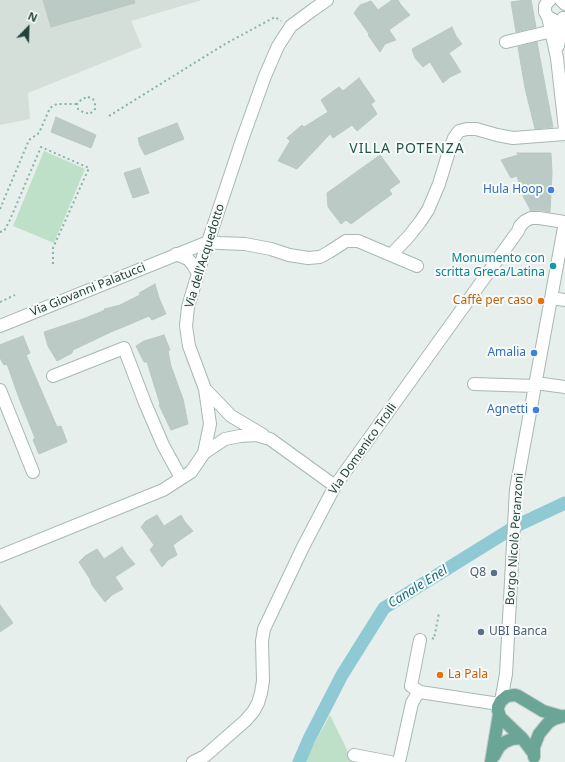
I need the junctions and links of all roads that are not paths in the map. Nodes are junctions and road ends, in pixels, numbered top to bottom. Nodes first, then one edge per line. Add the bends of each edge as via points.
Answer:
1 (327, 0) edge
2 (563, 0) edge
3 (565, 4) edge
4 (547, 6) edge
5 (564, 17) edge
6 (552, 31) junction
7 (506, 42) dead end
8 (557, 58) junction
9 (565, 129) edge
10 (565, 134) edge
11 (565, 222) edge
12 (208, 242) junction
13 (176, 254) junction
14 (391, 255) junction
15 (417, 266) dead end
16 (198, 273) junction
17 (551, 298) junction
18 (565, 300) edge
19 (0, 326) edge
20 (53, 376) dead end
21 (474, 384) dead end
22 (536, 385) junction
23 (565, 386) edge
24 (205, 388) junction
25 (0, 390) edge
26 (270, 439) junction
27 (204, 453) junction
28 (33, 472) dead end
29 (181, 478) junction
30 (335, 486) junction
31 (0, 556) edge
32 (425, 639) road end
33 (506, 674) junction
34 (420, 692) junction
35 (514, 696) junction
36 (500, 706) junction
37 (563, 716) edge
38 (522, 738) junction
39 (354, 755) dead end
40 (534, 758) edge
41 (491, 760) edge
42 (193, 762) edge
43 (390, 762) edge
44 (399, 762) edge

1 - 12 street, Via dell'Acquedotto via 291,26 278,46 242,140
2 - 3 street
4 - 5 street via 552,20
4 - 6 street
5 - 8 street
6 - 7 street
6 - 8 street
8 - 9 street
10 - 14 street via 513,138 476,129 459,131 450,148 428,210
11 - 17 street, Borgo Nicolò Peranzoni
11 - 30 street, Via Domenico Troili via 531,218 520,226
12 - 13 street, Via Giovanni Palatucci
12 - 14 street via 245,244 308,258 320,257 346,240 358,241
12 - 16 street, Via dell'Acquedotto
13 - 16 street via 188,259
13 - 19 street, Via Giovanni Palatucci
14 - 15 street
16 - 24 street, Via dell'Acquedotto via 188,307 186,326 189,346
17 - 18 street
17 - 22 street, Borgo Nicolò Peranzoni
20 - 29 street via 124,348 163,445
21 - 22 street
22 - 23 street
22 - 33 street, Borgo Nicolò Peranzoni via 516,488
24 - 26 street via 231,416
24 - 27 street, Via dell'Acquedotto via 210,424
25 - 28 street
26 - 27 street via 256,435 225,439
26 - 30 street
27 - 29 street, Via dell'Acquedotto via 191,472
29 - 31 street, Via dell'Acquedotto via 163,490
30 - 42 street, Via Domenico Troili via 264,629 263,681 258,703 245,721 205,756
32 - 34 street via 411,686
33 - 35 street, Borgo Nicolò Peranzoni
33 - 36 street, Borgo Nicolò Peranzoni
34 - 36 street
34 - 44 street via 412,703
35 - 36 main road via 508,696
35 - 37 main road via 543,711
36 - 38 main road via 502,720
36 - 41 main road, Borgo Nicolò Peranzoni
37 - 40 main road via 548,723 539,734 534,747
38 - 40 main road
38 - 41 main road, Borgo Nicolò Peranzoni via 505,742
39 - 43 street

